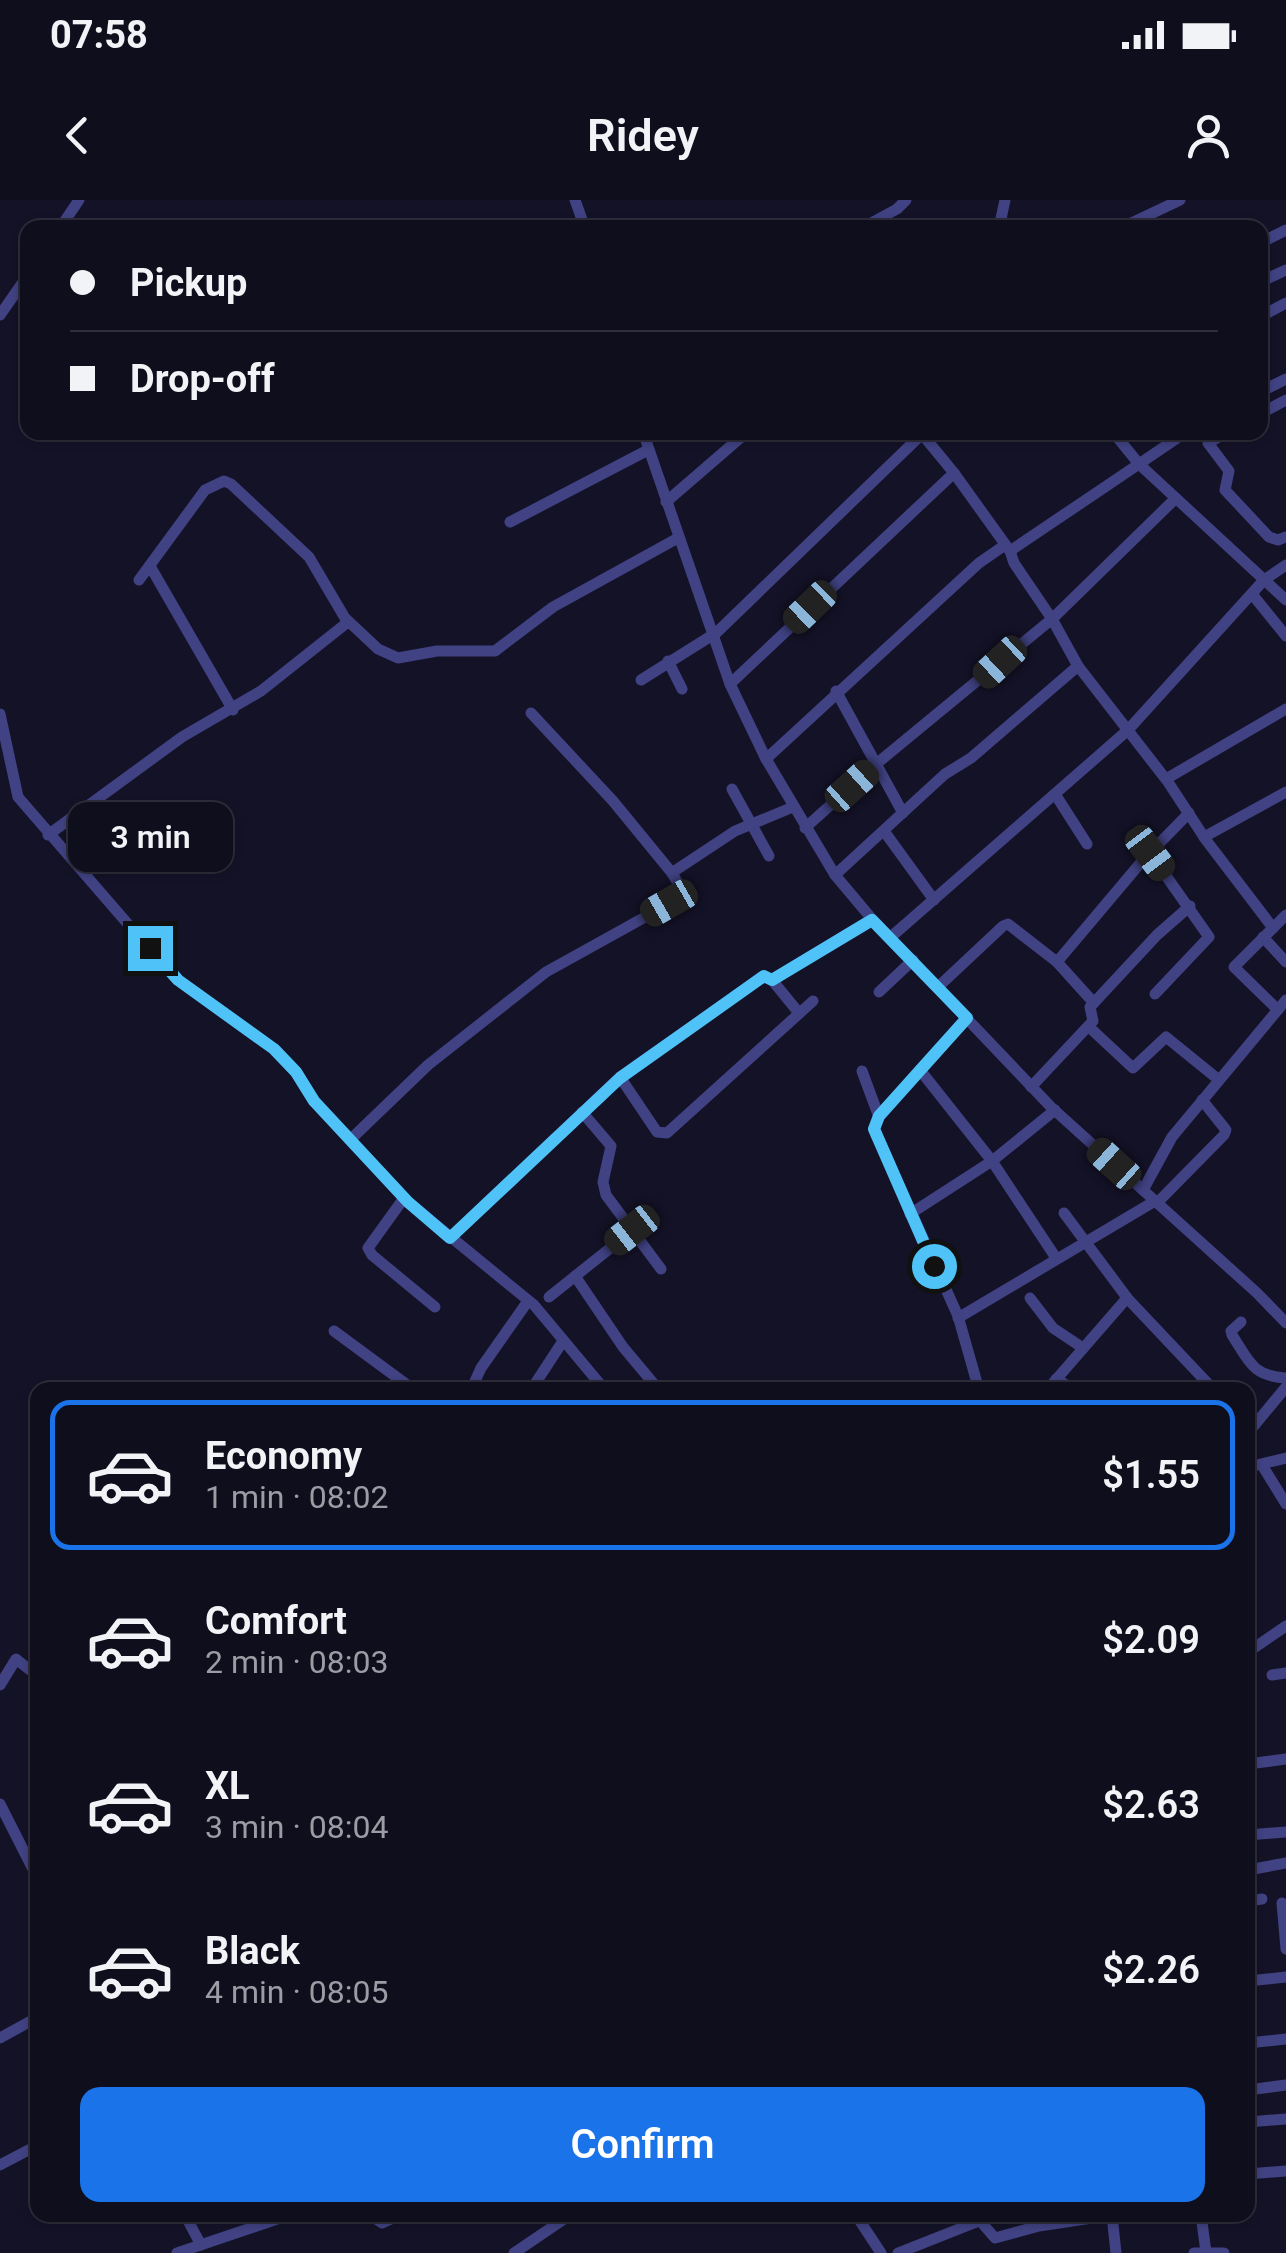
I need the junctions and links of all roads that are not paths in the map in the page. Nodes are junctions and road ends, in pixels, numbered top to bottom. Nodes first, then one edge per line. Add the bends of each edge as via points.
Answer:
1 (906, 200) edge
2 (1180, 200) edge
3 (877, 220) edge
4 (1138, 220) edge
5 (20, 286) edge
6 (0, 315) edge
7 (645, 440) edge
8 (738, 440) edge
9 (916, 440) edge
10 (927, 440) edge
11 (1120, 440) edge
12 (1174, 440) edge
13 (1215, 440) edge
14 (648, 450) junction
15 (1139, 464) junction
16 (954, 472) junction
17 (1176, 498) junction
18 (666, 502) junction
19 (510, 522) dead end
20 (1286, 537) edge
21 (678, 538) junction
22 (1007, 548) junction
23 (1286, 565) edge
24 (150, 566) junction
25 (140, 580) dead end
26 (1264, 580) junction
27 (1252, 594) junction
28 (1286, 600) edge
29 (1052, 619) junction
30 (348, 622) junction
31 (712, 636) junction
32 (1286, 636) edge
33 (668, 661) junction
34 (1078, 666) junction
35 (642, 680) dead end
36 (730, 684) junction
37 (682, 689) dead end
38 (836, 692) junction
39 (233, 710) junction
40 (1286, 710) edge
41 (530, 713) dead end
42 (0, 714) edge
43 (1128, 730) junction
44 (766, 759) junction
45 (875, 765) junction
46 (1166, 778) junction
47 (732, 789) dead end
48 (1286, 792) edge
49 (1055, 794) junction
50 (793, 807) junction
51 (903, 812) junction
52 (1188, 813) junction
53 (751, 824) junction
54 (804, 828) junction
55 (884, 831) junction
56 (48, 834) junction
57 (1204, 837) junction
58 (1087, 844) dead end
59 (1150, 853) junction
60 (769, 856) dead end
61 (672, 873) junction
62 (835, 875) junction
63 (934, 900) junction
64 (1190, 906) junction
65 (1286, 915) edge
66 (872, 920) junction
67 (1268, 933) junction
68 (892, 936) junction
69 (913, 960) junction
70 (1057, 962) junction
71 (1286, 962) edge
72 (772, 980) junction
73 (938, 987) junction
74 (879, 992) dead end
75 (1155, 994) dead end
76 (813, 1000) dead end
77 (1094, 1003) junction
78 (1282, 1005) edge
79 (800, 1013) junction
80 (967, 1018) junction
81 (1089, 1027) junction
82 (920, 1070) junction
83 (862, 1071) dead end
84 (620, 1078) junction
85 (1219, 1080) junction
86 (1031, 1087) junction
87 (1202, 1100) junction
88 (1055, 1110) junction
89 (582, 1112) junction
90 (879, 1116) junction
91 (352, 1138) junction
92 (992, 1162) junction
93 (1144, 1190) junction
94 (404, 1198) junction
95 (1156, 1202) junction
96 (1064, 1213) dead end
97 (910, 1214) junction
98 (632, 1230) junction
99 (450, 1238) junction
100 (1085, 1242) junction
101 (1056, 1258) junction
102 (661, 1268) dead end
103 (575, 1276) junction
104 (549, 1297) dead end
105 (1030, 1298) dead end
106 (1127, 1298) junction
107 (528, 1300) junction
108 (435, 1306) dead end
109 (958, 1318) junction
110 (1241, 1322) dead end
111 (1286, 1323) edge
112 (334, 1331) dead end
113 (564, 1341) junction
114 (1082, 1348) junction
115 (1286, 1378) edge
116 (1056, 1379) junction
117 (399, 1382) edge
118 (475, 1382) edge
119 (536, 1382) edge
120 (598, 1382) edge
121 (651, 1382) edge
122 (977, 1382) edge
123 (1054, 1382) edge
124 (1061, 1382) edge
125 (1206, 1382) edge
126 (1286, 1387) edge
127 (1255, 1422) edge
128 (1286, 1458) edge
129 (1262, 1465) junction
130 (1255, 1466) edge
131 (1286, 1504) edge
132 (1286, 1626) edge
133 (1255, 1647) edge
134 (30, 1670) edge
135 (1286, 1674) edge
136 (1272, 1675) dead end
137 (0, 1685) edge
138 (1286, 1759) edge
139 (1255, 1763) edge
140 (0, 1804) edge
141 (1286, 1832) edge
142 (1255, 1834) edge
143 (30, 1863) edge
144 (1286, 1863) edge
145 (1255, 1869) edge
146 (1255, 1900) edge
147 (1262, 1900) dead end
148 (1282, 1903) dead end
149 (1286, 1949) edge
150 (1286, 1976) edge
151 (1255, 1980) edge
152 (30, 2022) edge
153 (0, 2038) edge
154 (1286, 2039) edge
155 (1255, 2042) edge
156 (1286, 2085) edge
157 (1255, 2089) edge
158 (1286, 2119) edge
159 (1255, 2121) edge
160 (30, 2149) edge
161 (0, 2165) edge
162 (1286, 2171) edge
163 (1255, 2173) edge
164 (188, 2222) edge
165 (267, 2222) edge
166 (560, 2222) edge
167 (861, 2222) edge
168 (968, 2222) edge
169 (980, 2222) edge
170 (1066, 2222) edge
171 (1113, 2222) edge
172 (1203, 2222) edge
173 (200, 2245) junction
174 (517, 2252) edge
175 (1206, 2252) edge
176 (178, 2253) edge
177 (881, 2253) edge
178 (898, 2253) edge
179 (1116, 2253) edge
180 (1195, 2253) edge
181 (1224, 2253) edge

1 - 3 street
2 - 4 street
5 - 6 street
7 - 14 street
8 - 18 street
9 - 31 street
10 - 16 street
11 - 15 street
12 - 15 street
13 - 20 street via 1208,444 1229,471 1224,490 1270,537
14 - 18 street
14 - 19 street
15 - 17 street
15 - 22 street
16 - 22 street
16 - 36 street
17 - 26 street
17 - 29 street
18 - 21 street
21 - 30 street via 553,607 495,651 398,658
21 - 31 street
22 - 29 street
22 - 38 street via 980,563
23 - 26 street
24 - 25 street
24 - 30 street via 206,490 224,481 309,557
24 - 39 street
26 - 27 street
26 - 28 street
27 - 32 street
27 - 43 street
29 - 34 street
29 - 45 street
30 - 39 street
31 - 33 street
31 - 36 street
33 - 35 street
33 - 37 street
34 - 43 street
34 - 51 street
36 - 44 street
38 - 44 street
38 - 45 street
39 - 56 street via 182,737
40 - 46 street
41 - 61 street
42 - 56 street via 12,782
43 - 46 street
43 - 49 street
44 - 50 street
45 - 51 street
45 - 54 street
46 - 52 street
47 - 53 street
48 - 57 street
49 - 58 street
49 - 63 street
50 - 53 street
50 - 54 street
51 - 55 street
52 - 57 street
52 - 59 street
53 - 60 street
53 - 61 street
54 - 62 street
55 - 62 street
55 - 63 street
56 - 91 street via 178,980 274,1049
57 - 67 street
59 - 64 street
59 - 70 street
61 - 91 street via 682,890 674,900 546,972 428,1065
62 - 66 street
63 - 68 street
64 - 75 street via 1209,938
64 - 77 street
65 - 67 street
66 - 68 street
66 - 72 street
67 - 71 street
67 - 78 street via 1234,967
68 - 69 street
69 - 73 street
69 - 74 street
70 - 73 street via 1008,924
70 - 77 street
72 - 79 street
72 - 84 street via 764,976
73 - 80 street
76 - 79 street
77 - 81 street
78 - 85 street
79 - 84 street via 667,1133 657,1132
80 - 82 street
80 - 86 street
81 - 85 street via 1132,1068 1166,1037
81 - 86 street
82 - 90 street
82 - 92 street
83 - 90 street
84 - 89 street
85 - 87 street
86 - 88 street
87 - 93 street via 1172,1137
87 - 95 street via 1224,1135
88 - 92 street
88 - 93 street
89 - 98 street via 611,1146 603,1188
89 - 99 street
90 - 97 street via 874,1129
91 - 94 street
92 - 97 street
92 - 101 street
93 - 95 street
94 - 99 street
94 - 108 street via 368,1248
95 - 100 street
95 - 111 street
96 - 100 street
97 - 109 street
98 - 102 street
98 - 103 street
99 - 107 street
100 - 101 street
100 - 106 street
101 - 109 street
103 - 104 street
103 - 121 street
105 - 114 street via 1052,1328
106 - 114 street
106 - 125 street
107 - 113 street
107 - 118 street
109 - 122 street
110 - 115 street via 1230,1331 1255,1369
112 - 117 street
113 - 119 street
113 - 120 street
114 - 116 street
116 - 123 street
116 - 124 street
126 - 127 street
128 - 129 street
129 - 130 street
129 - 131 street
132 - 133 street
134 - 137 street via 16,1659
135 - 136 street
138 - 139 street
140 - 143 street
141 - 142 street
144 - 145 street
146 - 147 street
148 - 149 street
150 - 151 street
152 - 153 street
154 - 155 street
156 - 157 street
158 - 159 street
160 - 161 street
162 - 163 street
164 - 173 street
165 - 173 street
166 - 174 street
167 - 177 street
168 - 178 street
169 - 170 street via 994,2238
171 - 179 street
172 - 175 street
173 - 176 street
175 - 180 street
175 - 181 street

